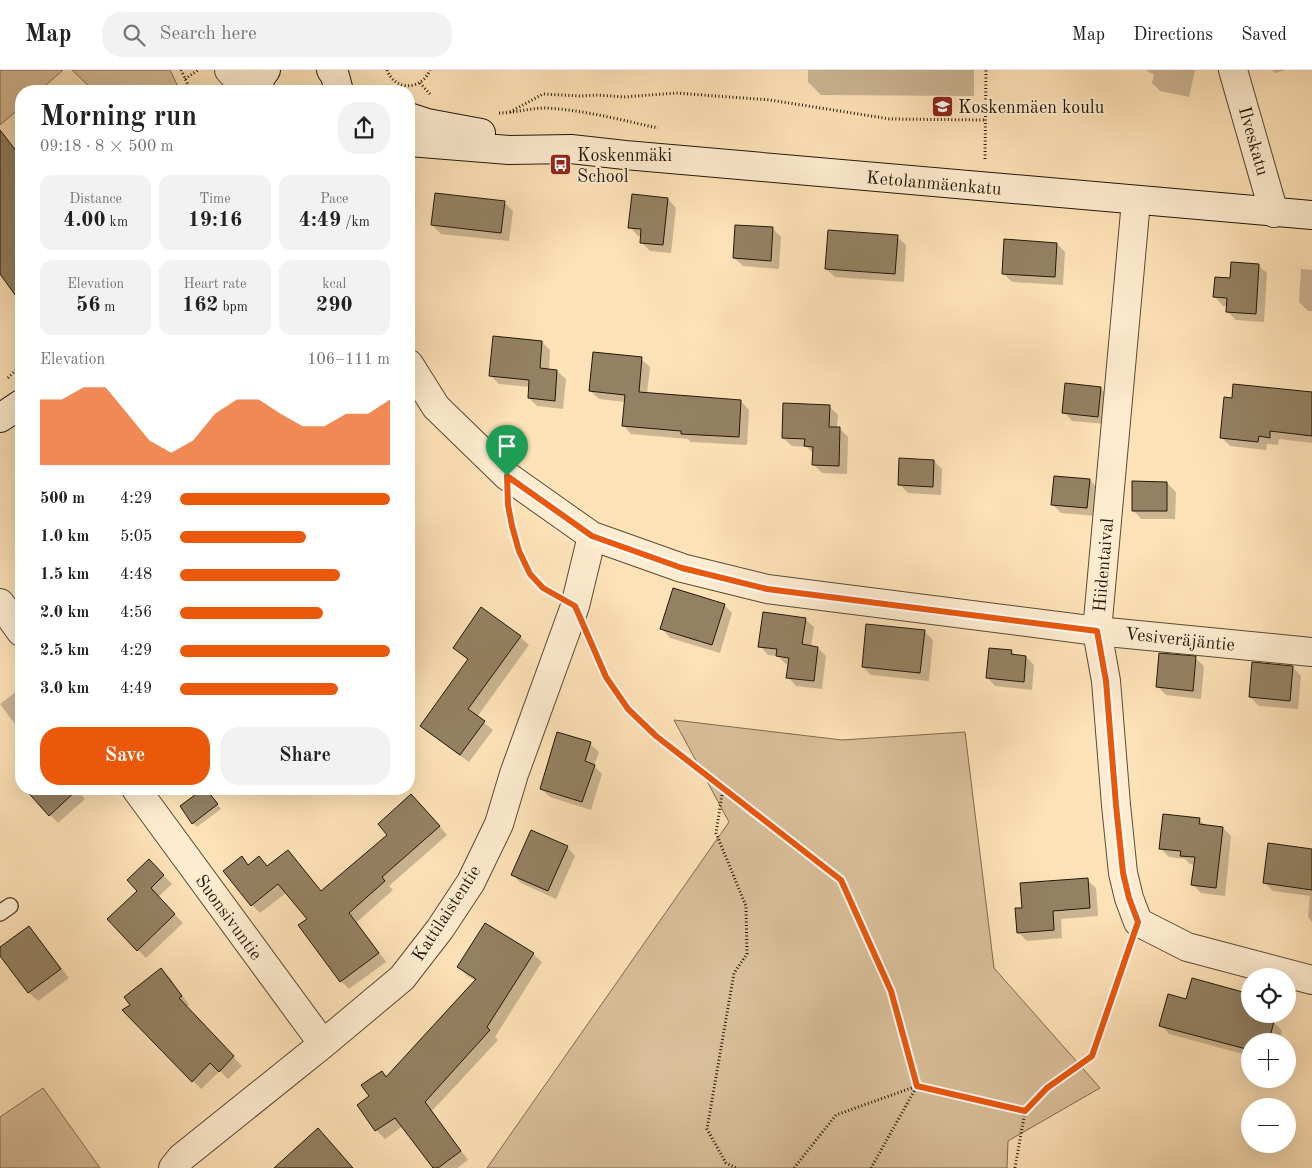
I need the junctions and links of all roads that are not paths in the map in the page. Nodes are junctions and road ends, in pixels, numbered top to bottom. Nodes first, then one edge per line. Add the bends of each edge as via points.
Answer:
1 (229, 70) edge
2 (266, 70) edge
3 (1233, 70) edge
4 (243, 85) edge
5 (259, 85) edge
6 (415, 119) edge
7 (415, 142) edge
8 (556, 148) junction
9 (1136, 201) junction
10 (1274, 213) junction
11 (1312, 215) edge
12 (415, 374) edge
13 (15, 408) edge
14 (0, 418) edge
15 (592, 536) junction
16 (0, 603) edge
17 (15, 624) edge
18 (1097, 631) junction
19 (1312, 652) edge
20 (140, 795) edge
21 (1312, 980) edge
22 (323, 1044) junction
23 (173, 1168) edge

1 - 4 street
2 - 5 street
3 - 10 street, Ilveskatu
6 - 8 street, Ketolanmäenkatu
7 - 8 street, Ketolanmäenkatu via 509,150
8 - 9 street, Ketolanmäenkatu
9 - 10 street, Ketolanmäenkatu
9 - 18 street, Hiidentaival
10 - 11 street, Ketolanmäenkatu
12 - 15 street, Vesiveräjäntie via 436,407 507,476
13 - 14 street
15 - 18 street, Vesiveräjäntie via 682,568 767,589
15 - 22 street, Kattilaistentie via 575,606 499,824 471,882 402,978
16 - 17 street
18 - 19 street, Vesiveräjäntie
18 - 21 street, Hiidentaival via 1106,681 1123,873 1138,922 1187,947
20 - 22 street, Suonsivuntie
22 - 23 street, Kattilaistentie via 181,1158

